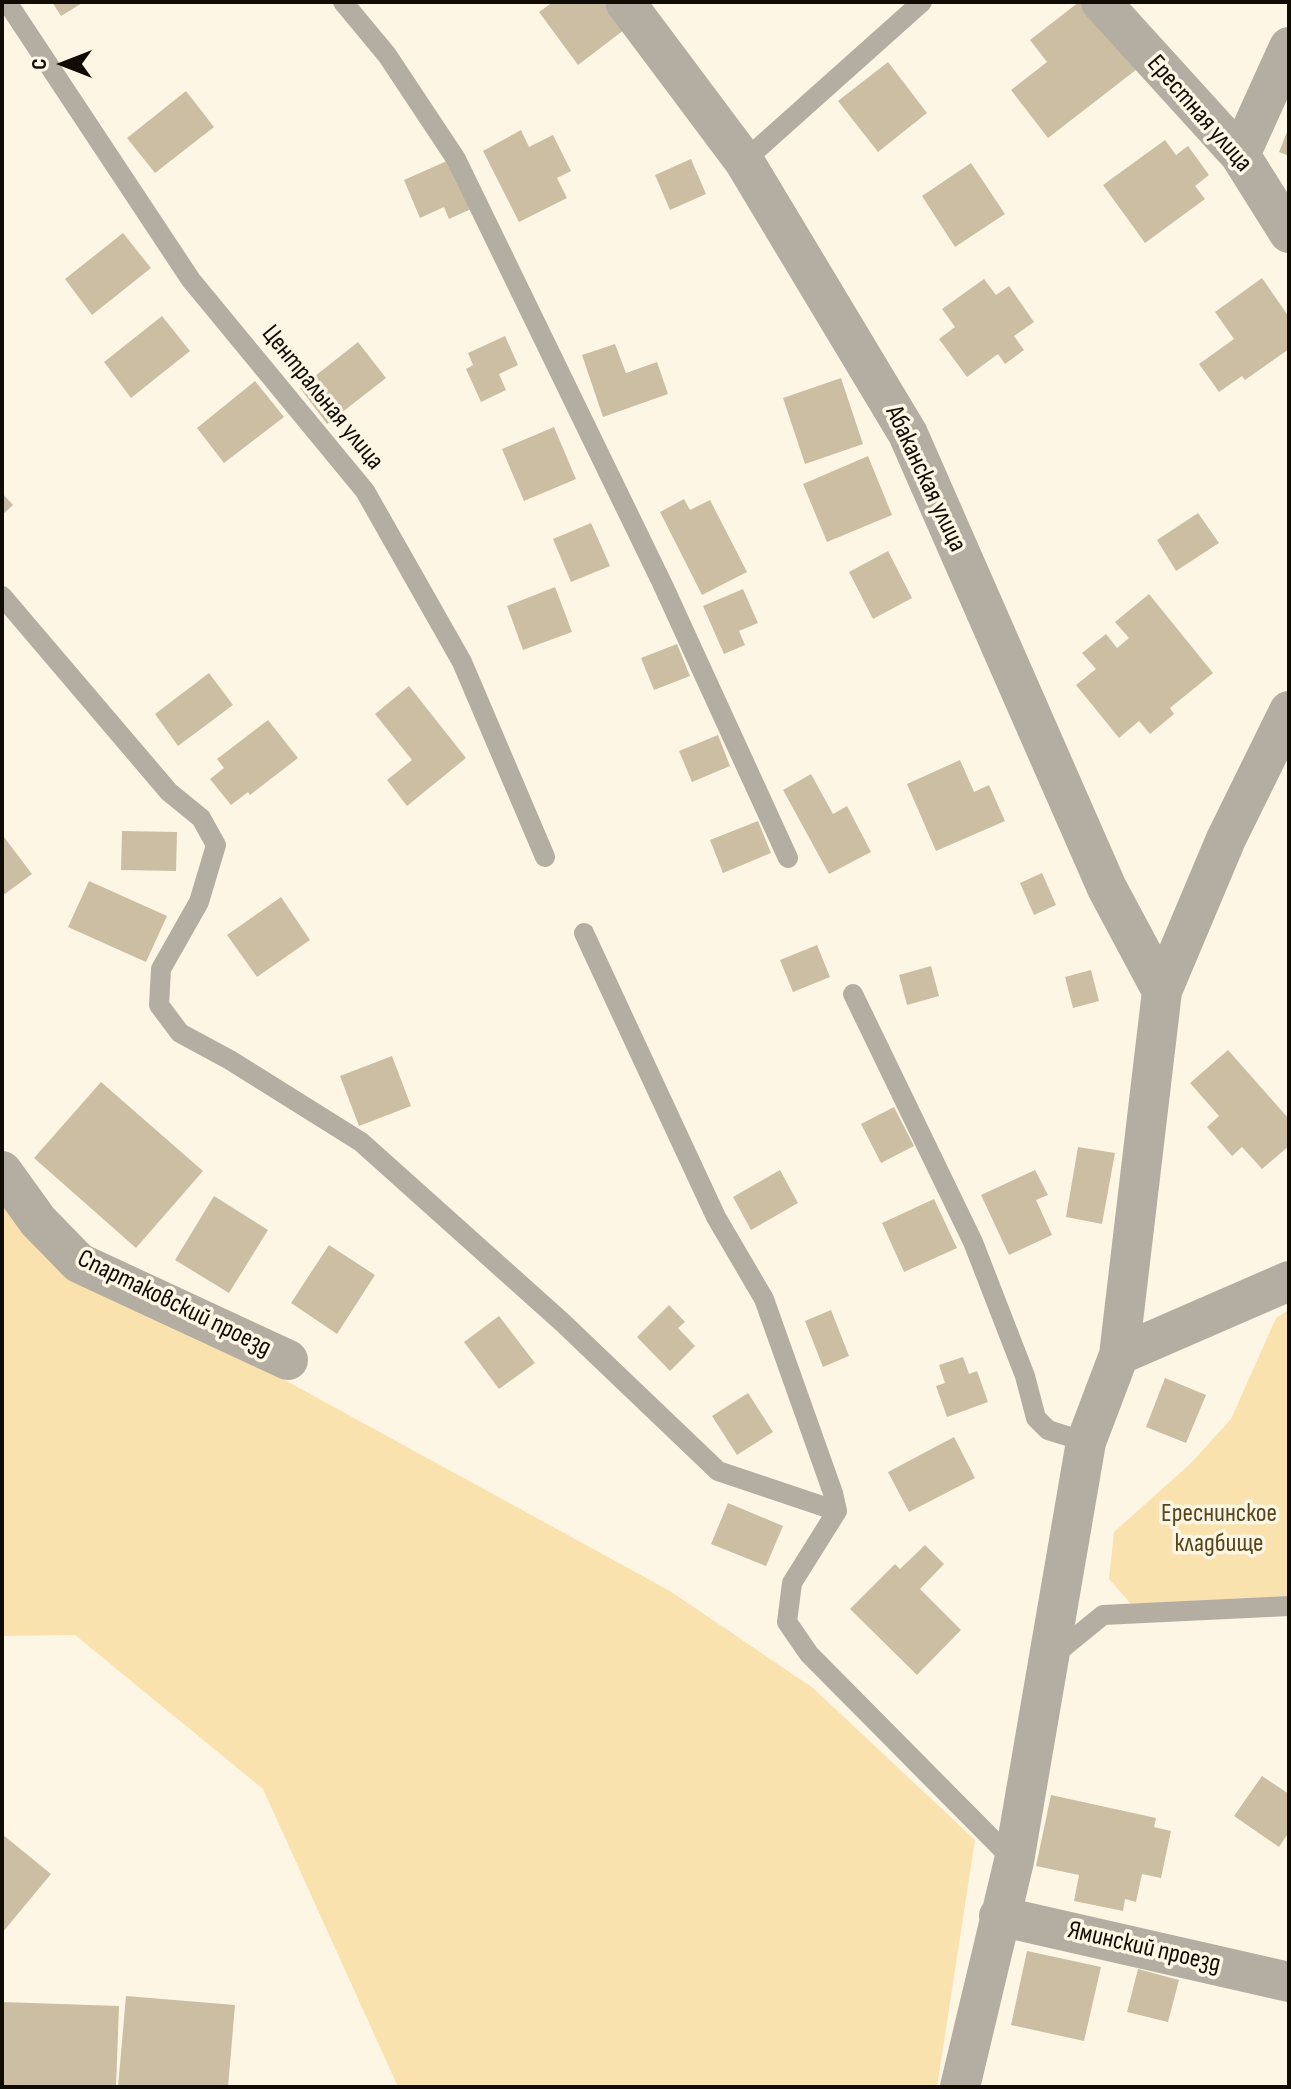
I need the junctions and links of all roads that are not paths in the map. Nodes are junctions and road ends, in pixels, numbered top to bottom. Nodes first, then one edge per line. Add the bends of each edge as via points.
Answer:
1 (7, 2) edge
2 (343, 2) edge
3 (625, 2) edge
4 (922, 2) edge
5 (1101, 2) edge
6 (1289, 47) edge
7 (1240, 155) junction
8 (744, 161) junction
9 (1289, 233) edge
10 (2, 596) edge
11 (1287, 718) edge
12 (545, 857) dead end
13 (788, 858) dead end
14 (584, 933) dead end
15 (1162, 991) junction
16 (853, 994) dead end
17 (2, 1171) edge
18 (1289, 1281) edge
19 (1119, 1355) junction
20 (288, 1360) dead end
21 (1086, 1442) junction
22 (837, 1511) junction
23 (1289, 1606) edge
24 (1048, 1660) junction
25 (1014, 1861) junction
26 (999, 1916) junction
27 (1289, 1982) edge
28 (960, 2087) edge

1 - 12 lane, Центральная улица via 191,280 365,491 462,662
2 - 13 lane via 387,55 456,159 662,583
3 - 8 street, Абаканская улица
4 - 8 lane
5 - 7 street, Ерестная улица
6 - 7 street
7 - 9 street, Ерестная улица
8 - 15 street, Абаканская улица via 908,434 1107,888
10 - 22 lane via 169,792 201,818 216,845 199,902 161,969 159,1005 180,1033 361,1142 718,1471
11 - 15 street via 1226,839
14 - 22 lane via 716,1217 764,1299
15 - 19 street
16 - 21 lane via 973,1242 1036,1418 1048,1430
17 - 20 street, Спартаковский проезд via 38,1221 79,1263
18 - 19 street
19 - 21 street
21 - 24 street
22 - 25 lane via 792,1583 787,1622 809,1654
23 - 24 lane via 1103,1615
24 - 25 street
25 - 26 street
26 - 27 street, Яминский проезд
26 - 28 street

